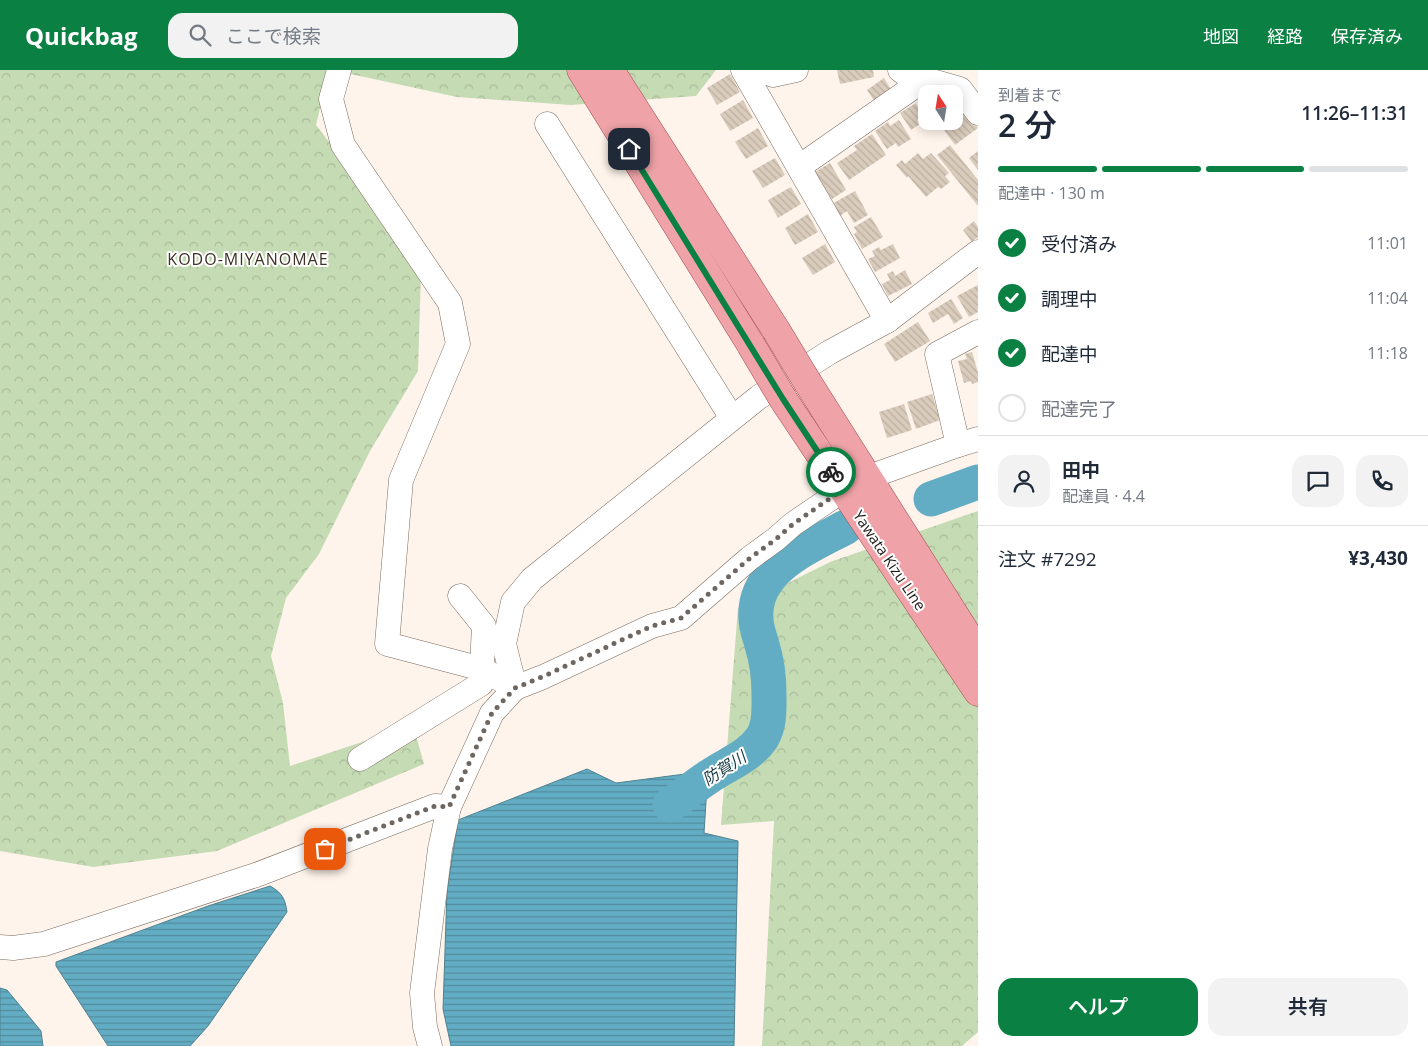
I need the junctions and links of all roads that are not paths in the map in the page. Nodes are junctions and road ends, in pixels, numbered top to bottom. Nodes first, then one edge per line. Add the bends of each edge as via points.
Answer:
1 (339, 70) edge
2 (580, 70) edge
3 (610, 70) edge
4 (743, 70) edge
5 (761, 70) edge
6 (796, 70) edge
7 (900, 70) edge
8 (962, 79) edge
9 (925, 80) junction
10 (978, 113) edge
11 (546, 124) dead end
12 (799, 168) junction
13 (978, 252) edge
14 (887, 322) junction
15 (978, 332) edge
16 (732, 418) junction
17 (968, 442) edge
18 (868, 477) junction
19 (842, 490) junction
20 (460, 596) dead end
21 (978, 652) edge
22 (482, 669) junction
23 (515, 688) junction
24 (978, 692) edge
25 (360, 759) dead end
26 (449, 807) junction
27 (0, 947) edge
28 (430, 1046) edge

1 - 22 street via 331,99 343,145 450,303 458,344 401,480 388,644
2 - 19 main road, Yawata Kizu Line, bridge
3 - 18 main road, Yawata Kizu Line, bridge
4 - 12 street
5 - 6 street via 773,75
7 - 9 street
8 - 9 street
8 - 10 street via 960,89
9 - 12 street
11 - 16 street
12 - 14 street
13 - 14 street
14 - 16 street via 830,352
15 - 17 street via 937,354
16 - 23 street via 532,579 513,602 504,644
17 - 18 street
18 - 19 street
18 - 21 main road, Yawata Kizu Line
19 - 23 street via 750,558 681,618 652,626
19 - 24 main road, Yawata Kizu Line
20 - 22 street via 484,626
22 - 23 street
22 - 25 street via 481,684
23 - 26 street via 492,713
26 - 27 street via 435,806 256,875 44,944
26 - 28 street via 440,849 422,993

